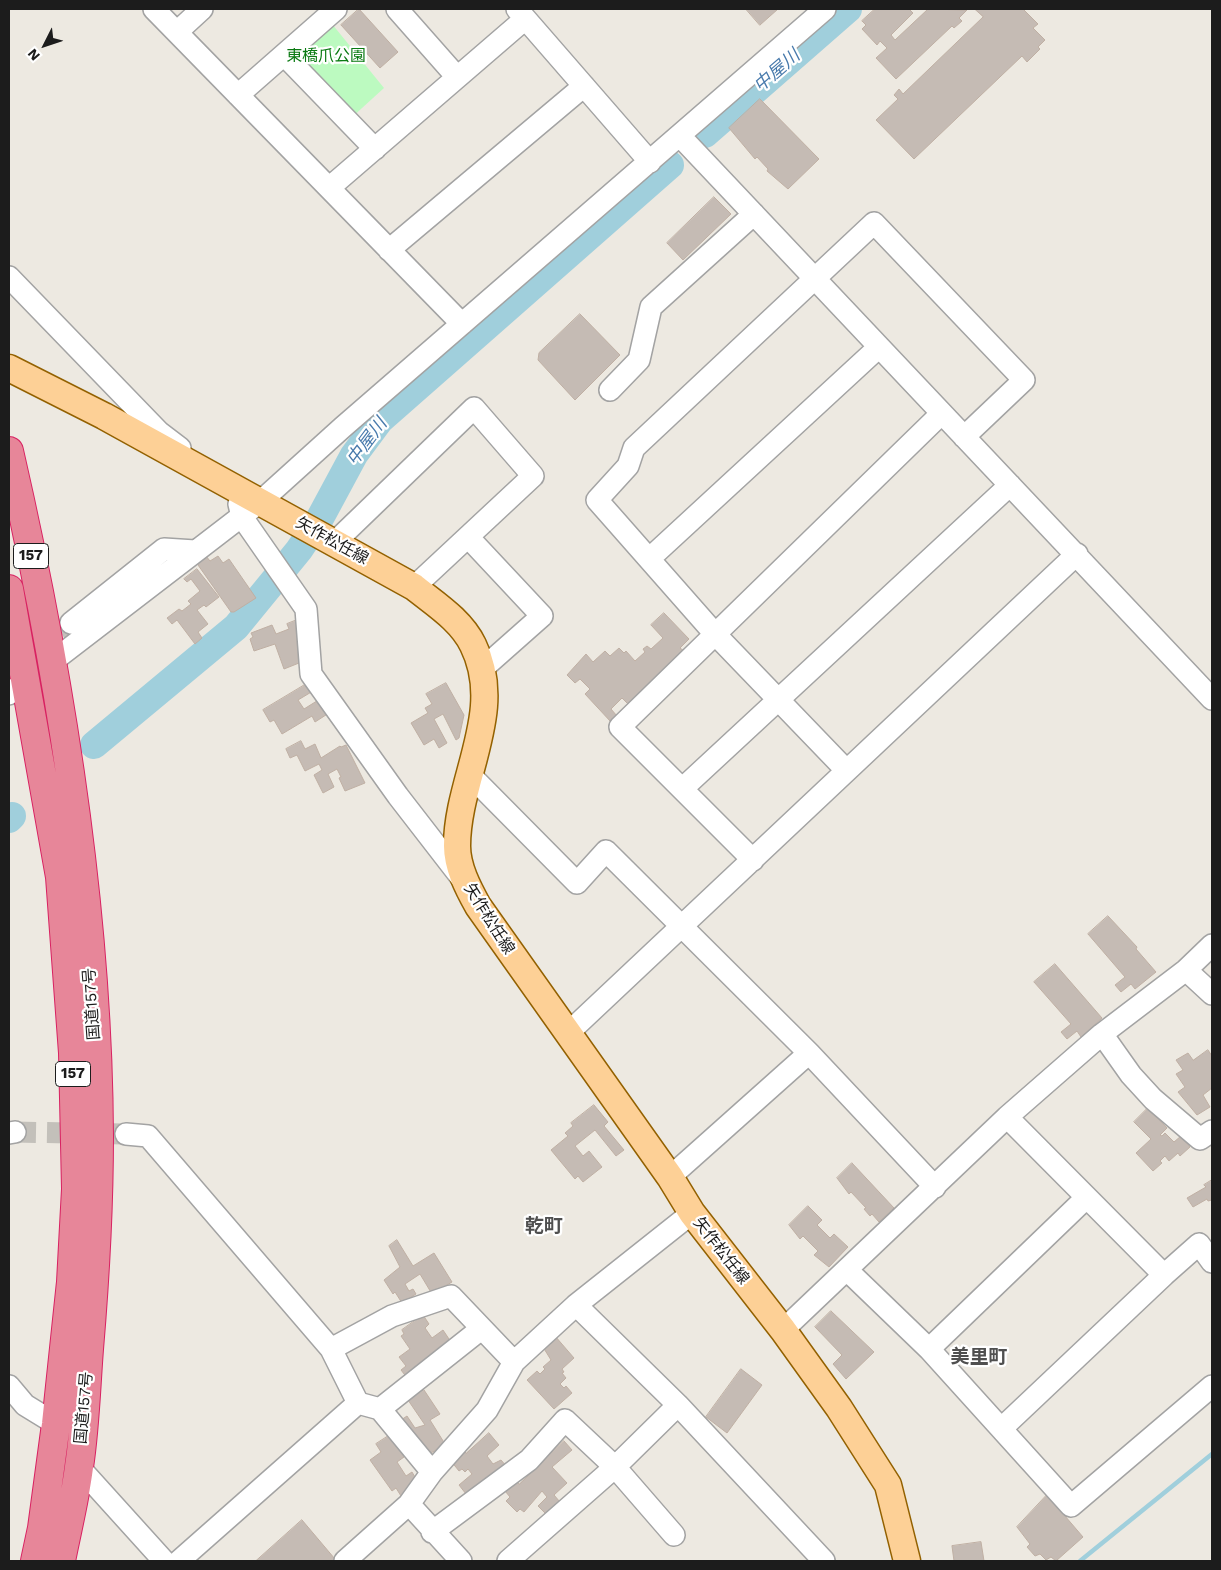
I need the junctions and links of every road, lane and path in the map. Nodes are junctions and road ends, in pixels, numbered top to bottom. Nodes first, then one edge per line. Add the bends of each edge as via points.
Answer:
1 (154, 9) edge
2 (202, 9) edge
3 (336, 9) edge
4 (397, 9) edge
5 (825, 9) edge
6 (521, 14) edge
7 (177, 32) junction
8 (284, 54) junction
9 (458, 77) junction
10 (584, 86) junction
11 (238, 95) junction
12 (680, 136) junction
13 (374, 149) junction
14 (650, 162) junction
15 (329, 188) junction
16 (754, 214) junction
17 (389, 250) junction
18 (9, 277) edge
19 (817, 279) junction
20 (462, 324) junction
21 (879, 347) junction
22 (9, 368) edge
23 (610, 390) dead end
24 (941, 414) junction
25 (964, 437) junction
26 (9, 450) edge
27 (1010, 485) junction
28 (234, 489) junction
29 (251, 509) junction
30 (322, 536) junction
31 (468, 536) junction
32 (195, 552) junction
33 (1077, 554) junction
34 (649, 559) junction
35 (414, 587) junction
36 (9, 589) edge
37 (71, 623) tunnel mouth
38 (715, 634) junction
39 (53, 661) junction
40 (481, 670) junction
41 (17, 687) edge
42 (1212, 699) edge
43 (778, 700) junction
44 (846, 770) junction
45 (470, 776) junction
46 (682, 789) junction
47 (753, 860) junction
48 (465, 882) junction
49 (682, 926) junction
50 (1212, 945) edge
51 (1186, 970) junction
52 (1212, 994) edge
53 (567, 1034) junction
54 (1102, 1034) junction
55 (809, 1053) junction
56 (1007, 1117) junction
57 (1212, 1131) edge
58 (126, 1134) tunnel mouth
59 (670, 1177) junction
60 (935, 1187) junction
61 (1086, 1198) junction
62 (692, 1213) junction
63 (1211, 1259) edge
64 (847, 1270) junction
65 (1164, 1275) junction
66 (576, 1305) junction
67 (481, 1329) junction
68 (783, 1330) junction
69 (331, 1349) junction
70 (929, 1349) junction
71 (514, 1362) junction
72 (9, 1386) edge
73 (1212, 1386) edge
74 (358, 1403) junction
75 (678, 1406) junction
76 (380, 1409) junction
77 (56, 1424) junction
78 (1002, 1428) junction
79 (79, 1467) junction
80 (614, 1467) junction
81 (432, 1472) junction
82 (409, 1504) junction
83 (432, 1532) junction
84 (674, 1535) dead end
85 (35, 1561) edge
86 (61, 1561) edge
87 (164, 1561) edge
88 (179, 1561) edge
89 (345, 1561) edge
90 (461, 1561) edge
91 (508, 1561) edge
92 (824, 1561) edge
93 (908, 1561) edge

1 - 7 street
2 - 7 street
3 - 8 street
4 - 9 street
5 - 12 street
6 - 9 street
6 - 10 street
7 - 11 street
8 - 11 street
8 - 13 street
9 - 13 street
10 - 14 street
10 - 17 street
11 - 15 street
12 - 14 street
12 - 16 street
13 - 15 street
14 - 20 street
15 - 17 street
16 - 19 street
16 - 23 street via 651,307 639,360
17 - 20 street
18 - 28 street via 159,432
19 - 21 street
19 - 25 street via 874,223 1024,380
19 - 34 street via 634,448 628,466 597,500
20 - 29 street
21 - 24 street
21 - 34 street
22 - 28 main road, 矢作松任線 via 104,416
24 - 25 street
24 - 38 street
25 - 27 street
26 - 39 highway, 国道157号 / 157
27 - 33 street
27 - 43 street
28 - 29 main road, 矢作松任線
29 - 30 main road, 矢作松任線
29 - 32 street
29 - 48 street via 281,573 306,609 311,674 398,796
30 - 31 street via 474,408 533,476
30 - 35 main road, 矢作松任線
31 - 35 street
31 - 40 street via 542,616
32 - 37 street via 164,549
32 - 39 street
33 - 42 street
33 - 44 street
34 - 38 street
35 - 40 main road, 矢作松任線 via 456,621 473,645
36 - 41 highway, 国道157号 / 157
38 - 43 street
38 - 46 street via 620,727
39 - 79 highway, 国道157号 / 157 via 80,851 99,1126 97,1246
40 - 45 main road, 矢作松任線 via 486,686 485,708
41 - 77 highway, 国道157号 / 157 via 60,877 73,1052 76,1189 71,1282
43 - 44 street
43 - 46 street
44 - 47 street
45 - 48 main road, 矢作松任線 via 460,816 457,847
45 - 49 street via 577,883 606,851
46 - 47 street
47 - 49 street
48 - 53 main road, 矢作松任線 via 478,906
49 - 53 street
49 - 55 street
50 - 51 street
51 - 52 street
51 - 54 street
53 - 59 main road, 矢作松任線
54 - 56 street
54 - 57 street via 1153,1099 1200,1139
55 - 59 street
55 - 60 street
56 - 60 street
56 - 61 street
58 - 69 street via 148,1136
59 - 62 main road, 矢作松任線
60 - 64 street
61 - 65 street
61 - 70 street
62 - 66 street
62 - 68 main road, 矢作松任線
63 - 65 street via 1199,1244
64 - 68 street
64 - 70 street
65 - 78 street
66 - 71 street
66 - 75 street
67 - 69 street via 451,1296 392,1316
67 - 71 street
67 - 76 street
68 - 93 main road, 矢作松任線 via 888,1485
69 - 74 street
70 - 78 street
71 - 81 street via 487,1410
72 - 77 street via 25,1405
73 - 78 street via 1071,1506
74 - 76 street
74 - 88 street
75 - 80 street
75 - 92 street
76 - 81 street
77 - 85 highway, 国道157号 / 157
79 - 86 highway, 国道157号 / 157
79 - 87 street
80 - 83 street via 565,1420 529,1460
80 - 84 street
80 - 91 street
81 - 82 street
82 - 83 street
82 - 89 street
83 - 90 street

